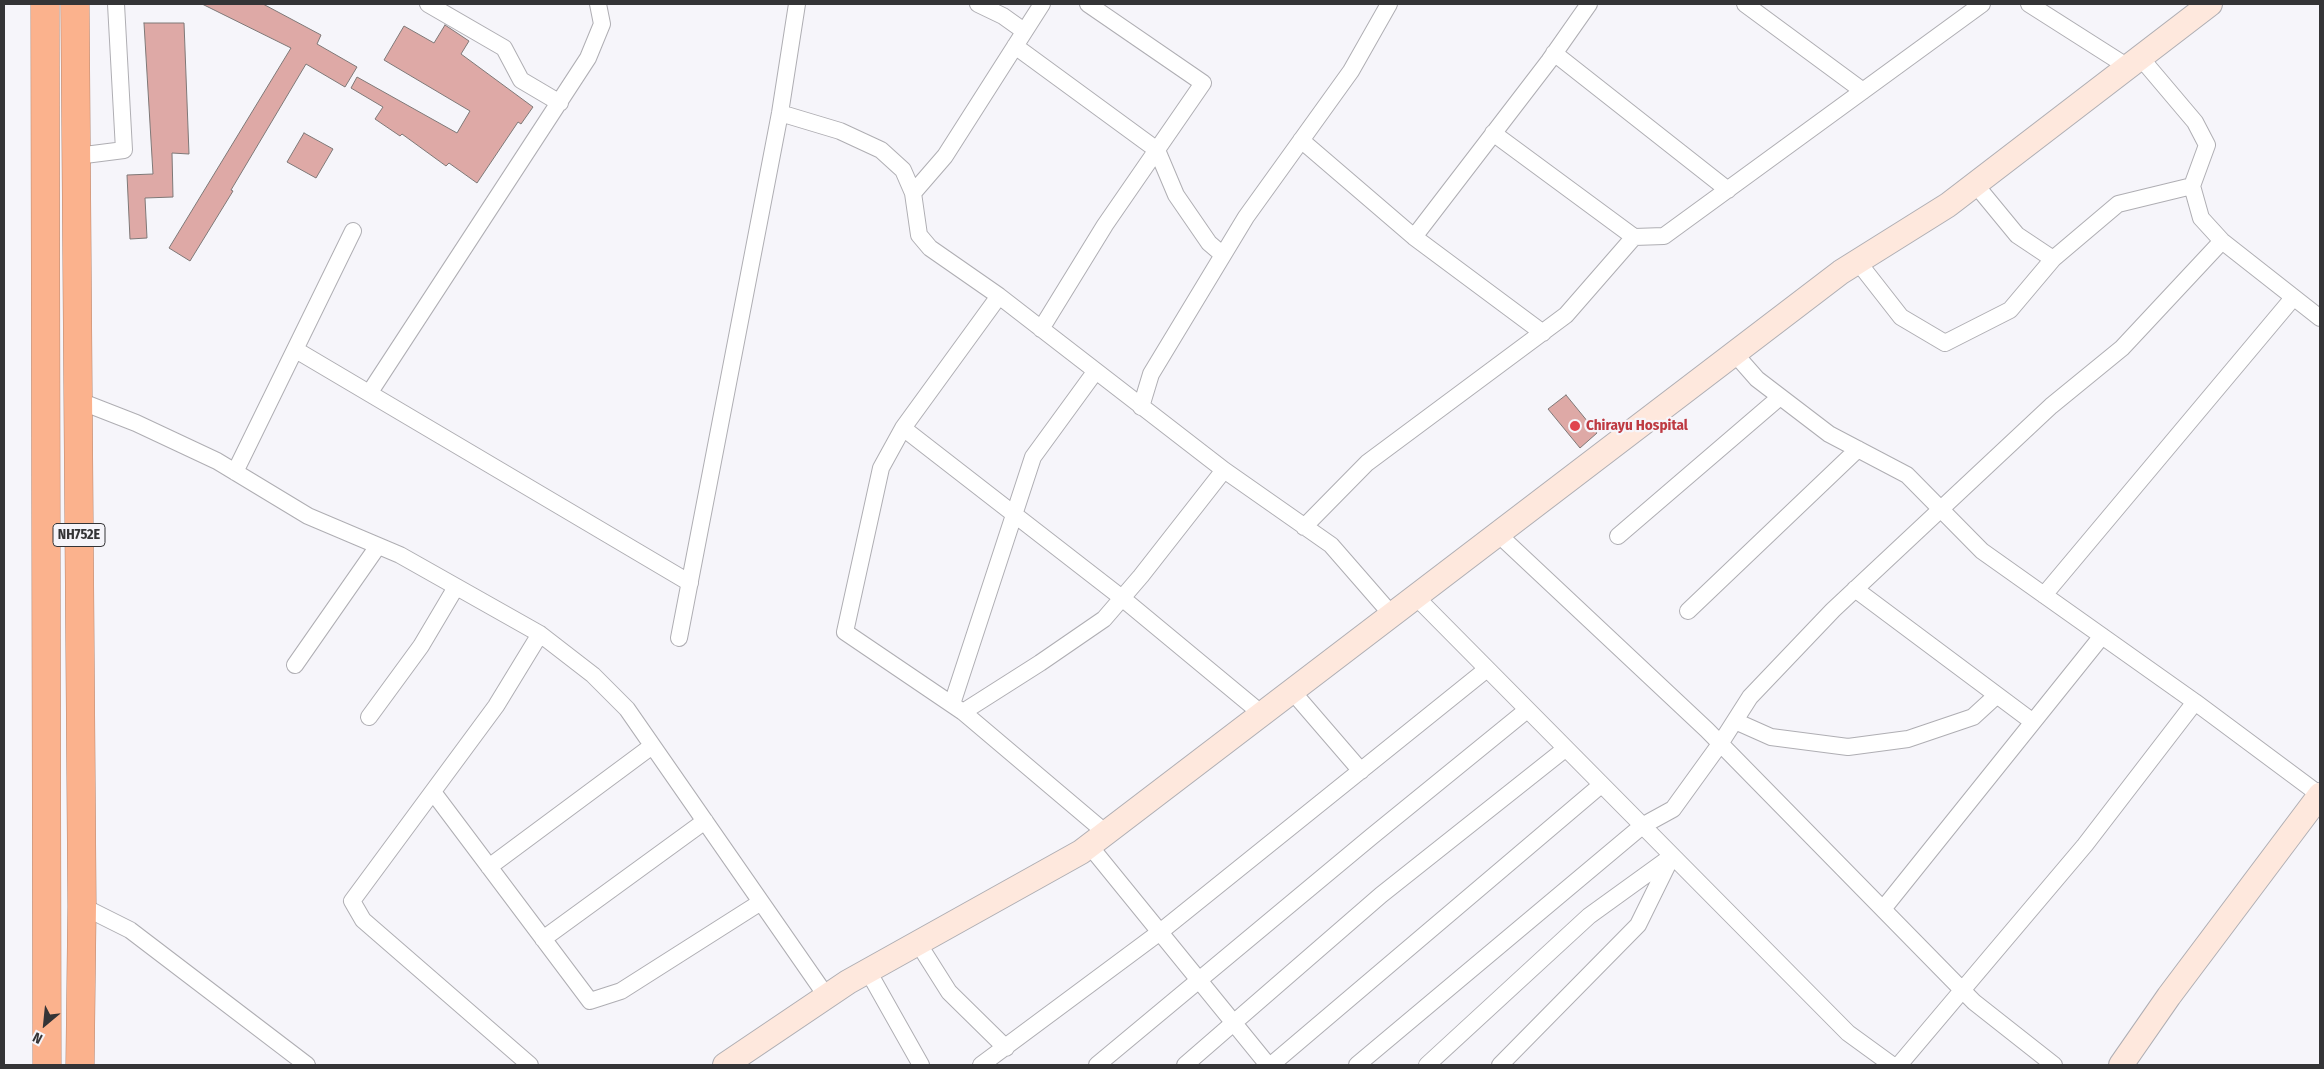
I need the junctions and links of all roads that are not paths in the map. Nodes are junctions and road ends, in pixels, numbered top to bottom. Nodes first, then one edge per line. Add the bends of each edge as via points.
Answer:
1 (45, 4) edge
2 (75, 4) edge
3 (116, 4) edge
4 (428, 4) edge
5 (598, 4) edge
6 (797, 4) edge
7 (978, 4) edge
8 (1042, 4) edge
9 (1088, 4) edge
10 (1389, 4) edge
11 (1589, 4) edge
12 (1745, 4) edge
13 (1982, 4) edge
14 (2029, 4) edge
15 (2210, 4) edge
16 (1024, 31) junction
17 (1015, 46) junction
18 (1554, 54) junction
19 (2134, 62) junction
20 (1863, 91) junction
21 (560, 103) junction
22 (780, 113) junction
23 (1493, 133) junction
24 (1301, 140) junction
25 (1157, 150) junction
26 (77, 156) junction
27 (1975, 184) junction
28 (2192, 186) junction
29 (1728, 190) junction
30 (913, 193) junction
31 (354, 231) dead end
32 (1414, 237) junction
33 (1634, 237) junction
34 (2222, 241) junction
35 (1223, 255) junction
36 (2052, 259) junction
37 (1858, 262) junction
38 (999, 296) junction
39 (2293, 298) junction
40 (2320, 318) edge
41 (1041, 330) junction
42 (1542, 333) junction
43 (296, 350) junction
44 (1735, 354) junction
45 (1095, 372) junction
46 (370, 392) junction
47 (1780, 397) junction
48 (77, 400) junction
49 (1141, 407) junction
50 (903, 428) junction
51 (1858, 449) junction
52 (1224, 470) junction
53 (235, 472) junction
54 (1941, 510) junction
55 (1014, 514) junction
56 (1304, 527) junction
57 (1498, 534) junction
58 (1618, 536) dead end
59 (378, 546) junction
60 (690, 583) junction
61 (456, 587) junction
62 (1855, 589) junction
63 (2044, 595) junction
64 (1416, 597) junction
65 (1122, 598) junction
66 (1688, 611) dead end
67 (1392, 615) junction
68 (540, 634) junction
69 (2102, 636) junction
70 (679, 638) dead end
71 (295, 665) dead end
72 (1487, 669) junction
73 (1292, 691) junction
74 (1998, 695) junction
75 (2195, 702) junction
76 (958, 708) junction
77 (1527, 710) junction
78 (1262, 714) junction
79 (369, 717) dead end
80 (1735, 721) junction
81 (2033, 722) junction
82 (1720, 744) junction
83 (652, 746) junction
84 (1565, 748) junction
85 (1361, 771) junction
86 (1601, 784) junction
87 (433, 792) junction
88 (2320, 795) edge
89 (705, 821) junction
90 (1642, 826) junction
91 (1098, 839) junction
92 (1672, 856) junction
93 (489, 867) junction
94 (761, 902) junction
95 (82, 906) junction
96 (1883, 909) junction
97 (1160, 932) junction
98 (543, 938) junction
99 (918, 943) junction
100 (868, 971) junction
101 (1198, 979) junction
102 (1963, 990) junction
103 (827, 997) junction
104 (1233, 1022) junction
105 (1006, 1048) junction
106 (47, 1065) edge
107 (80, 1065) edge
108 (307, 1065) edge
109 (530, 1065) edge
110 (725, 1065) edge
111 (921, 1065) edge
112 (981, 1065) edge
113 (1097, 1065) edge
114 (1185, 1065) edge
115 (1269, 1065) edge
116 (1357, 1065) edge
117 (1427, 1065) edge
118 (1500, 1065) edge
119 (1892, 1065) edge
120 (1899, 1065) edge
121 (2054, 1065) edge
122 (2121, 1065) edge

1 - 106 highway, NH752E
2 - 26 highway, NH752E
3 - 26 street via 124,150
4 - 21 street via 504,48 521,80
5 - 21 street via 602,24 588,58
6 - 22 street
7 - 16 street
8 - 16 street
9 - 25 street via 1203,83
10 - 24 street via 1350,71
11 - 18 street
12 - 20 street
13 - 20 street
14 - 19 street
15 - 19 street
16 - 17 street
17 - 25 street
17 - 30 street via 945,156
18 - 23 street
18 - 29 street
19 - 27 street
19 - 28 street via 2195,122 2207,145
20 - 29 street
21 - 46 street
22 - 30 street via 840,131 881,150 903,170
22 - 60 street
23 - 32 street
23 - 33 street
24 - 32 street
24 - 35 street
25 - 35 street via 1176,195 1209,243
25 - 41 street via 1105,225
26 - 48 highway, NH752E
27 - 36 street via 2017,235
27 - 37 street
28 - 34 street via 2201,218
28 - 36 street via 2118,204
29 - 33 street via 1664,236
30 - 38 street via 919,235 930,248
31 - 43 street
32 - 42 street
33 - 42 street via 1566,315
34 - 39 street
34 - 54 street via 2122,348 2051,406
35 - 49 street via 1151,374
36 - 37 street via 2010,310 1945,343 1901,317
37 - 44 street
38 - 41 street
38 - 50 street
39 - 40 street
39 - 63 street
41 - 45 street
42 - 56 street via 1367,463
43 - 46 street
43 - 53 street
44 - 47 street via 1757,379
44 - 57 street
45 - 49 street
45 - 55 street via 1033,457
46 - 60 street
47 - 51 street via 1829,434
47 - 58 street
48 - 53 street via 136,423
48 - 95 highway, NH752E
49 - 52 street
50 - 55 street
50 - 76 street via 881,468 845,632
51 - 54 street via 1907,475
51 - 66 street
52 - 56 street
52 - 65 street
53 - 59 street via 308,516
54 - 62 street
54 - 63 street via 1982,551
55 - 65 street
55 - 76 street
56 - 67 street via 1332,546
57 - 64 street
57 - 82 street
59 - 61 street
59 - 71 street
60 - 70 street
61 - 68 street
61 - 79 street via 421,646
62 - 74 street
62 - 80 street via 1750,697
63 - 69 street
64 - 67 street
64 - 72 street
65 - 76 street via 1104,619 1040,663
65 - 78 street
67 - 73 street
68 - 83 street via 593,675 627,709
68 - 87 street via 496,706
69 - 75 street
69 - 81 street
72 - 77 street
72 - 85 street
73 - 78 street
73 - 85 street
74 - 80 street via 1973,717 1908,740 1848,747 1771,737
74 - 81 street
75 - 88 street
75 - 102 street via 2085,845
76 - 91 street
77 - 84 street
77 - 101 street
78 - 91 street
80 - 82 street
81 - 96 street
82 - 90 street via 1673,809
82 - 96 street
83 - 89 street
83 - 93 street
84 - 86 street
84 - 104 street via 1381,895
85 - 97 street
86 - 90 street
86 - 115 street
87 - 93 street
87 - 109 street via 352,901 363,920
88 - 122 street
89 - 94 street
89 - 98 street
90 - 92 street
90 - 116 street
91 - 97 street
91 - 99 street
92 - 117 street via 1589,916
92 - 118 street via 1638,925
92 - 119 street via 1848,1034
93 - 98 street
94 - 98 street via 621,991 590,1001
94 - 103 street
95 - 107 highway, NH752E
95 - 108 street via 130,930
96 - 102 street
97 - 101 street
97 - 105 street
99 - 100 street
99 - 105 street via 949,992
100 - 103 street
100 - 111 street
101 - 104 street
101 - 113 street
102 - 120 street
102 - 121 street
103 - 110 street
104 - 114 street
104 - 115 street
105 - 112 street

